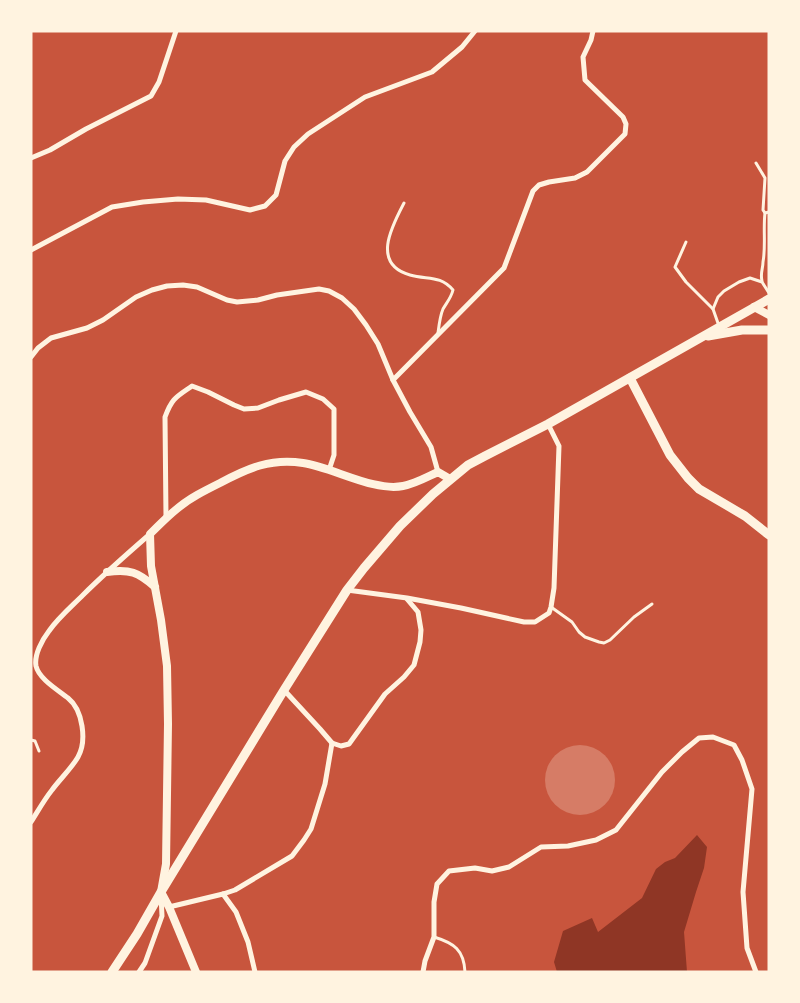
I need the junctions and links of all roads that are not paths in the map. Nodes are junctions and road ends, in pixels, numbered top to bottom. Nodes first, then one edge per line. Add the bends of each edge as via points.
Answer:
1 (176, 31) edge
2 (475, 31) edge
3 (593, 31) edge
4 (31, 158) edge
5 (756, 163) dead end
6 (404, 202) dead end
7 (767, 213) edge
8 (686, 242) dead end
9 (31, 250) edge
10 (762, 282) junction
11 (769, 293) edge
12 (769, 298) edge
13 (754, 307) junction
14 (712, 308) junction
15 (769, 315) edge
16 (720, 326) junction
17 (769, 330) edge
18 (438, 334) junction
19 (700, 338) junction
20 (31, 357) edge
21 (630, 378) junction
22 (393, 380) junction
23 (548, 424) junction
24 (329, 470) junction
25 (438, 472) junction
26 (450, 479) junction
27 (166, 517) junction
28 (150, 534) junction
29 (769, 536) edge
30 (107, 572) junction
31 (155, 588) junction
32 (347, 590) junction
33 (407, 598) junction
34 (652, 604) dead end
35 (551, 607) junction
36 (284, 690) junction
37 (31, 740) edge
38 (332, 743) junction
39 (39, 751) dead end
40 (31, 822) edge
41 (161, 892) junction
42 (223, 894) junction
43 (169, 907) junction
44 (434, 937) junction
45 (112, 972) edge
46 (139, 972) edge
47 (196, 972) edge
48 (255, 972) edge
49 (423, 972) edge
50 (465, 972) edge
51 (756, 972) edge

1 - 4 street via 151,96
2 - 9 street via 462,47 432,72 365,97 308,134 284,161 276,195 265,206 250,210 206,200 178,199 112,207
3 - 18 street via 583,57 585,80 623,117 627,128 625,134 587,172 575,178 539,185 533,191 504,268
5 - 7 lane via 765,178 763,210
6 - 18 lane via 389,233 388,257 401,271 439,279 453,290 443,309
7 - 10 lane via 764,262 760,274
8 - 14 lane via 675,267
10 - 11 lane
10 - 14 lane via 750,278 739,282 724,291
12 - 13 main road
13 - 15 street
13 - 16 main road
14 - 16 lane
16 - 19 main road
17 - 19 main road via 742,330
18 - 22 street
19 - 21 main road
20 - 22 street via 51,338 87,328 136,297 167,286 197,287 237,302 319,289 342,298 354,309 378,344
21 - 23 main road
21 - 29 main road via 670,455 688,478 699,489 745,516
22 - 25 street via 431,447
23 - 26 main road via 468,465
23 - 35 street via 559,446
24 - 25 street via 388,487 402,486
24 - 27 street via 290,462 256,466 195,496
24 - 27 street via 334,455 334,409 323,399 306,392 258,408 244,409 192,386 175,398 165,417
25 - 26 street
26 - 32 main road via 381,546
27 - 28 street
28 - 30 street
28 - 31 street
30 - 31 street via 132,571
30 - 40 street via 60,617 40,646 36,666 47,682 74,702 82,728 78,757
31 - 41 street via 167,666 168,702 166,864
32 - 33 street
32 - 36 main road
33 - 35 street via 524,622 535,622 549,613
33 - 38 street via 418,612 421,630 414,665 385,694 350,744
34 - 35 lane via 604,643 579,632 572,622
36 - 38 street
36 - 41 main road
37 - 39 lane via 35,741
38 - 42 street via 325,784 311,829 304,840 292,856
41 - 43 street
41 - 45 main road
41 - 46 street via 162,916
42 - 43 street
42 - 48 street via 236,912
43 - 47 street
44 - 49 street
44 - 50 lane via 458,949
44 - 51 street via 437,884 449,871 475,868 492,871 509,867 541,847 596,840 616,830 682,752 698,738 713,737 734,745 752,790 743,892 747,948

